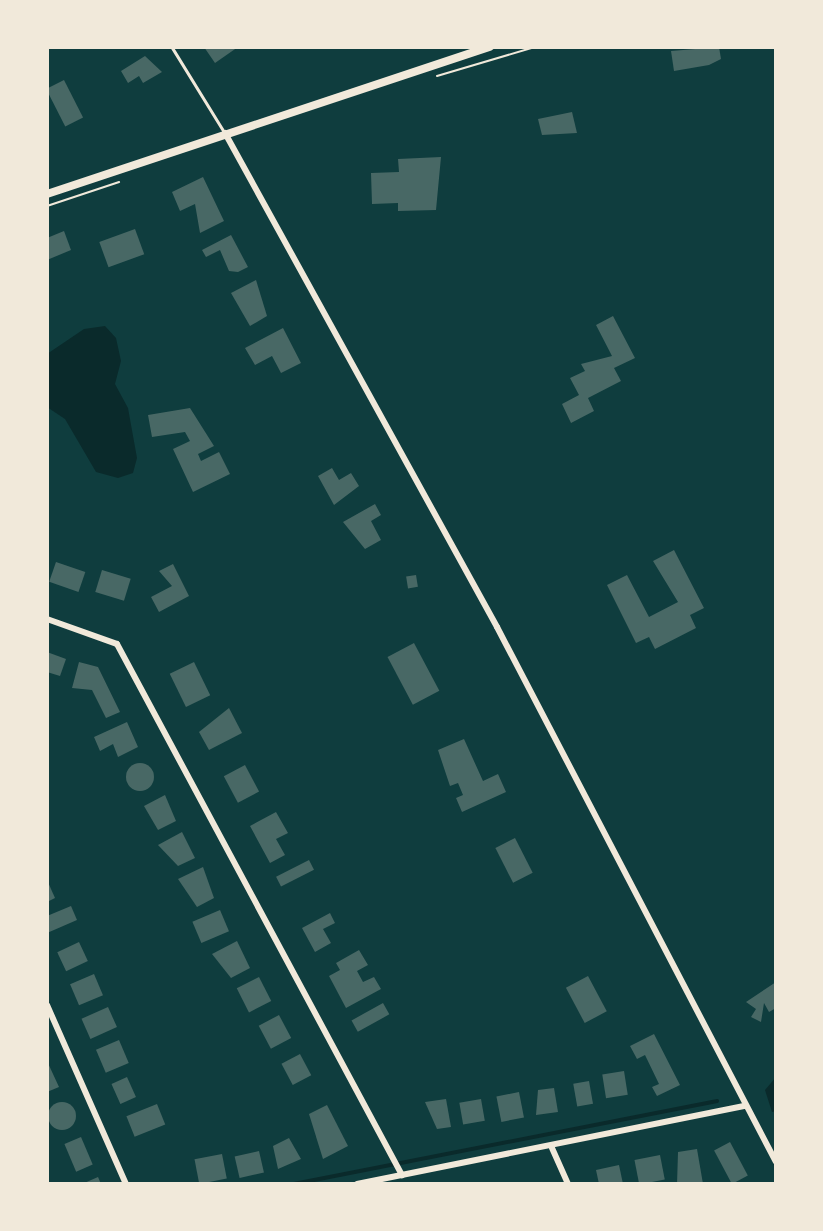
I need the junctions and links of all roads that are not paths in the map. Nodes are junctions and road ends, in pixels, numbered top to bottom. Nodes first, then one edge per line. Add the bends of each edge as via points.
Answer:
1 (172, 47) edge
2 (490, 47) edge
3 (225, 133) junction
4 (47, 194) edge
5 (47, 619) edge
6 (47, 1004) edge
7 (745, 1106) junction
8 (552, 1148) junction
9 (772, 1148) edge
10 (776, 1162) edge
11 (401, 1175) junction
12 (126, 1184) edge
13 (357, 1184) edge
14 (568, 1184) edge

1 - 3 lane
2 - 3 street
3 - 4 street
3 - 7 street via 497,627
5 - 11 street via 117,644 124,654
6 - 12 street
7 - 8 street
7 - 9 street
8 - 11 street
8 - 14 street
9 - 10 street
11 - 13 street

